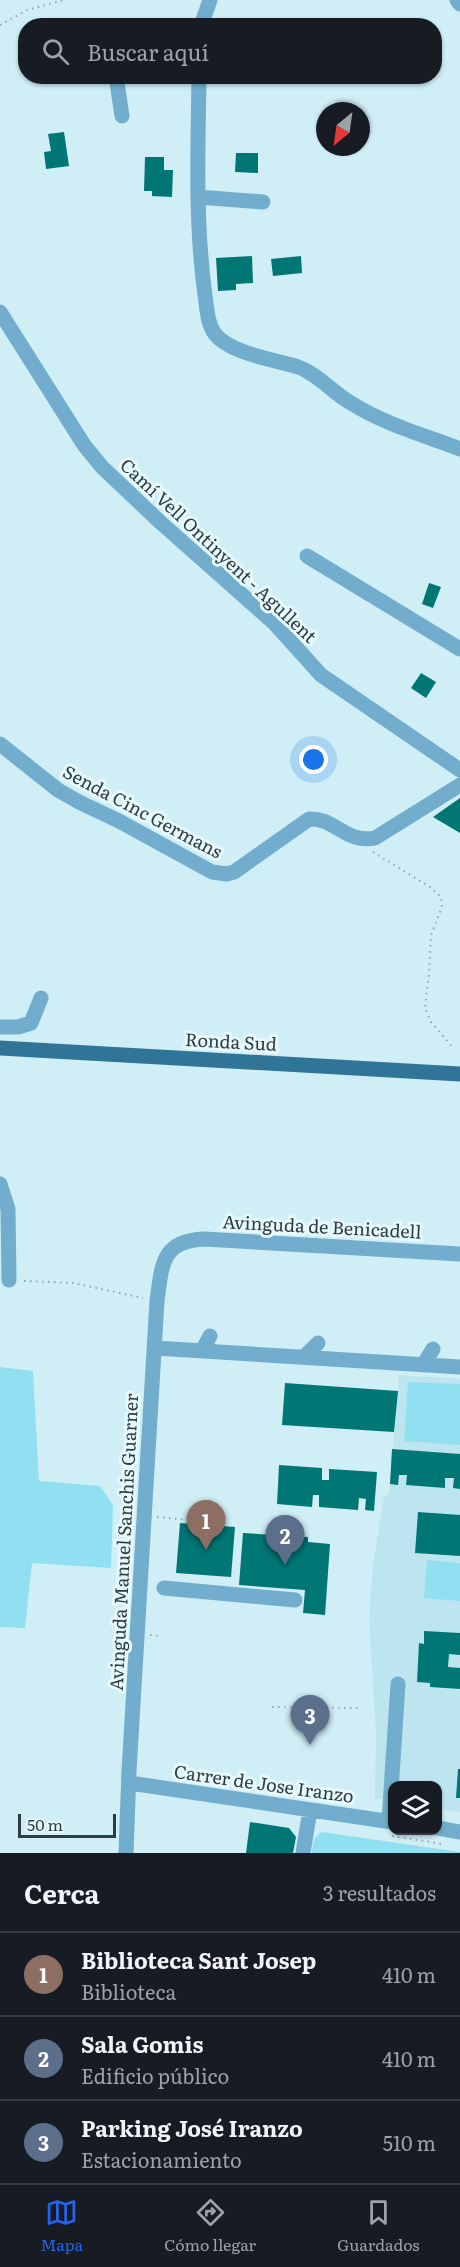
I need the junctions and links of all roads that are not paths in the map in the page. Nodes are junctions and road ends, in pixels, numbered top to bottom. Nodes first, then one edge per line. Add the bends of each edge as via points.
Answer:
1 (210, 0) edge
2 (458, 0) edge
3 (460, 4) edge
4 (204, 18) edge
5 (117, 84) edge
6 (199, 84) edge
7 (122, 116) dead end
8 (198, 196) junction
9 (262, 202) dead end
10 (0, 312) edge
11 (460, 449) edge
12 (307, 556) dead end
13 (460, 649) edge
14 (0, 744) edge
15 (460, 770) edge
16 (460, 785) edge
17 (41, 998) dead end
18 (0, 1027) edge
19 (0, 1048) edge
20 (456, 1075) edge
21 (0, 1184) edge
22 (183, 1242) joint
23 (460, 1254) edge
24 (9, 1280) road end
25 (210, 1336) dead end
26 (318, 1342) dead end
27 (154, 1348) junction
28 (433, 1349) dead end
29 (202, 1351) junction
30 (304, 1357) junction
31 (423, 1365) junction
32 (460, 1367) edge
33 (164, 1588) dead end
34 (295, 1600) dead end
35 (398, 1684) dead end
36 (393, 1781) edge
37 (130, 1783) junction
38 (310, 1810) junction
39 (388, 1822) edge
40 (442, 1829) edge
41 (460, 1832) edge
42 (126, 1853) edge
43 (303, 1853) edge

1 - 4 street
2 - 3 street
5 - 7 street
6 - 8 street
8 - 9 street
8 - 11 street via 208,320 224,343 302,368 375,416
10 - 15 street, Camí Vell Ontinyent - Agullent via 102,467 274,623 321,675
12 - 13 street
14 - 16 street, Senda Cinc Germans via 66,795 212,872 227,874 309,819 321,820 350,836 375,838
17 - 18 street via 31,1023
19 - 20 main road, Ronda Sud
21 - 24 street via 8,1209
22 - 23 street, Avinguda de Benicadell via 212,1239
22 - 27 street, Avinguda Manuel Sanchis Guarner via 164,1259
25 - 29 street
26 - 30 street
27 - 29 street
27 - 37 street, Avinguda Manuel Sanchis Guarner
28 - 31 street
29 - 30 street
30 - 31 street
31 - 32 street
33 - 34 street
35 - 36 street
37 - 38 street, Carrer de Jose Iranzo
37 - 42 street, Avinguda Manuel Sanchis Guarner
38 - 39 street, Carrer de Jose Iranzo
38 - 43 street
40 - 41 street

